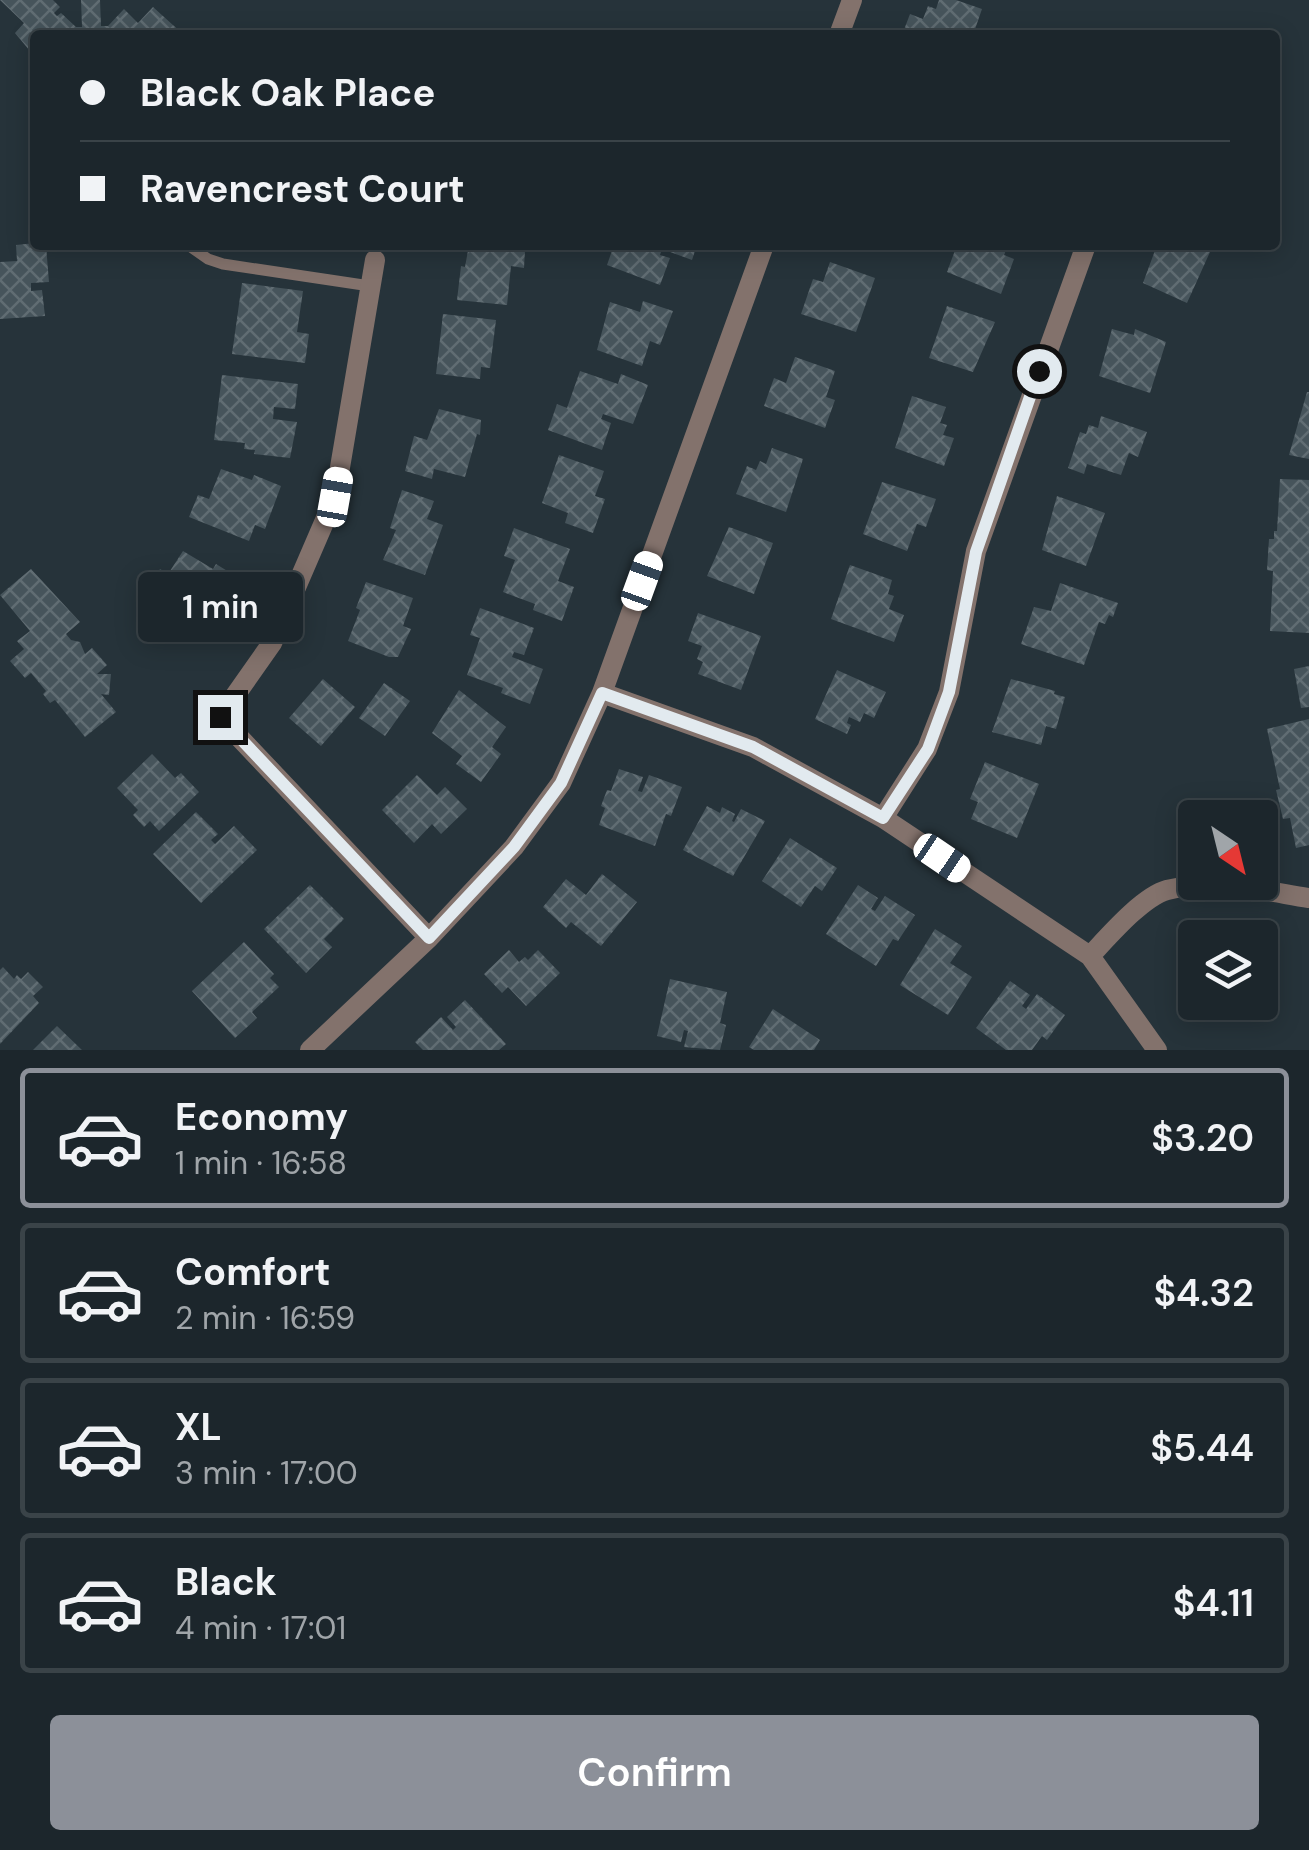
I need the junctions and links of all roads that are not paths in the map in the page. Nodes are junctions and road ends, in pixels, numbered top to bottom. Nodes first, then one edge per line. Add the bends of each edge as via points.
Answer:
1 (852, 0) edge
2 (841, 30) edge
3 (195, 250) edge
4 (762, 250) edge
5 (1084, 250) edge
6 (375, 260) dead end
7 (370, 286) junction
8 (602, 693) junction
9 (883, 818) junction
10 (1309, 898) edge
11 (429, 938) junction
12 (1090, 956) junction
13 (310, 1050) edge
14 (1158, 1050) edge

1 - 2 street
3 - 7 lane via 222,264
4 - 8 street
5 - 9 street via 976,552 949,692 928,749
6 - 7 street
7 - 11 street via 335,497 272,643 220,717
8 - 9 street via 753,747
8 - 11 street via 561,783 514,847
9 - 12 street
10 - 12 street via 1223,885 1165,890
11 - 13 street
12 - 14 street

